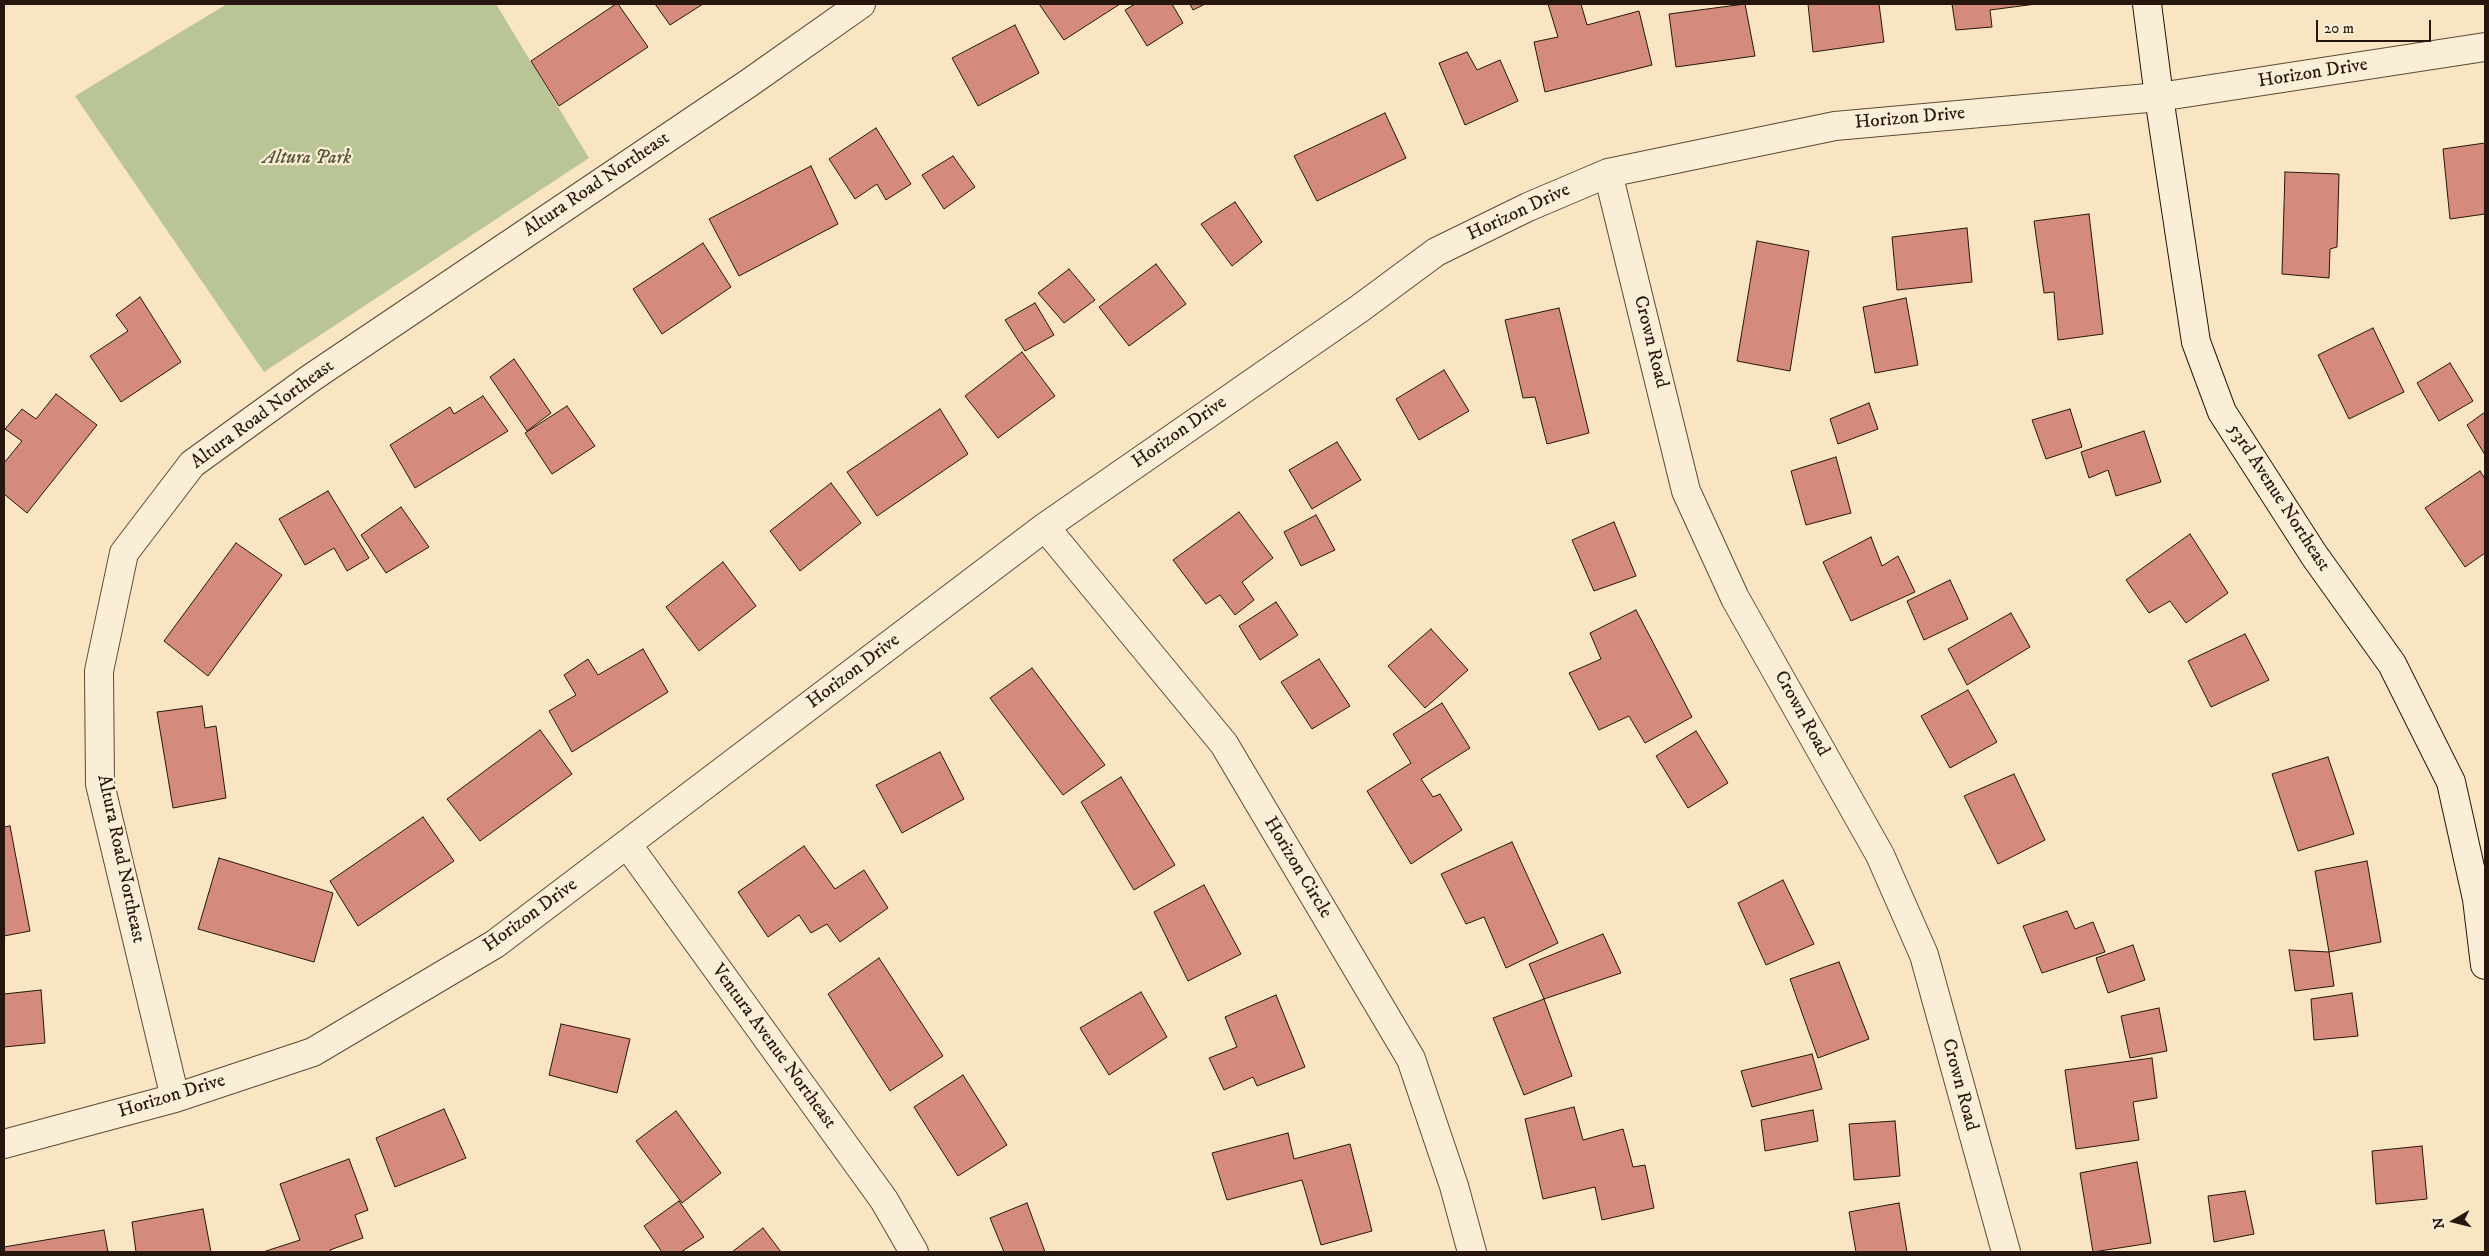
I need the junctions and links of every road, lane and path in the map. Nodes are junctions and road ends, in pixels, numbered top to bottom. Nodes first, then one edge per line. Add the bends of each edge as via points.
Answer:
1 (861, 4) edge
2 (2147, 4) edge
3 (2485, 47) edge
4 (2159, 97) junction
5 (1608, 173) junction
6 (1045, 527) junction
7 (627, 844) junction
8 (2485, 965) edge
9 (175, 1098) junction
10 (4, 1144) edge
11 (914, 1252) edge
12 (1472, 1252) edge
13 (2006, 1252) edge

1 - 9 street, Altura Road Northeast via 311,378 192,464 124,553 99,671 100,784
2 - 4 street, 53rd Avenue Northeast
3 - 4 street, Horizon Drive
4 - 5 street, Horizon Drive via 1836,126
4 - 8 street, 53rd Avenue Northeast via 2196,342 2222,412 2314,555 2392,664 2451,782 2477,899
5 - 6 street, Horizon Drive via 1436,252
5 - 13 street, Crown Road via 1686,491 1735,598 1880,855 1920,946
6 - 7 street, Horizon Drive
6 - 12 street, Horizon Circle via 1224,744 1411,1059 1454,1186
7 - 9 street, Horizon Drive via 496,944 313,1052
7 - 11 street, Ventura Avenue Northeast via 884,1200
9 - 10 street, Horizon Drive

